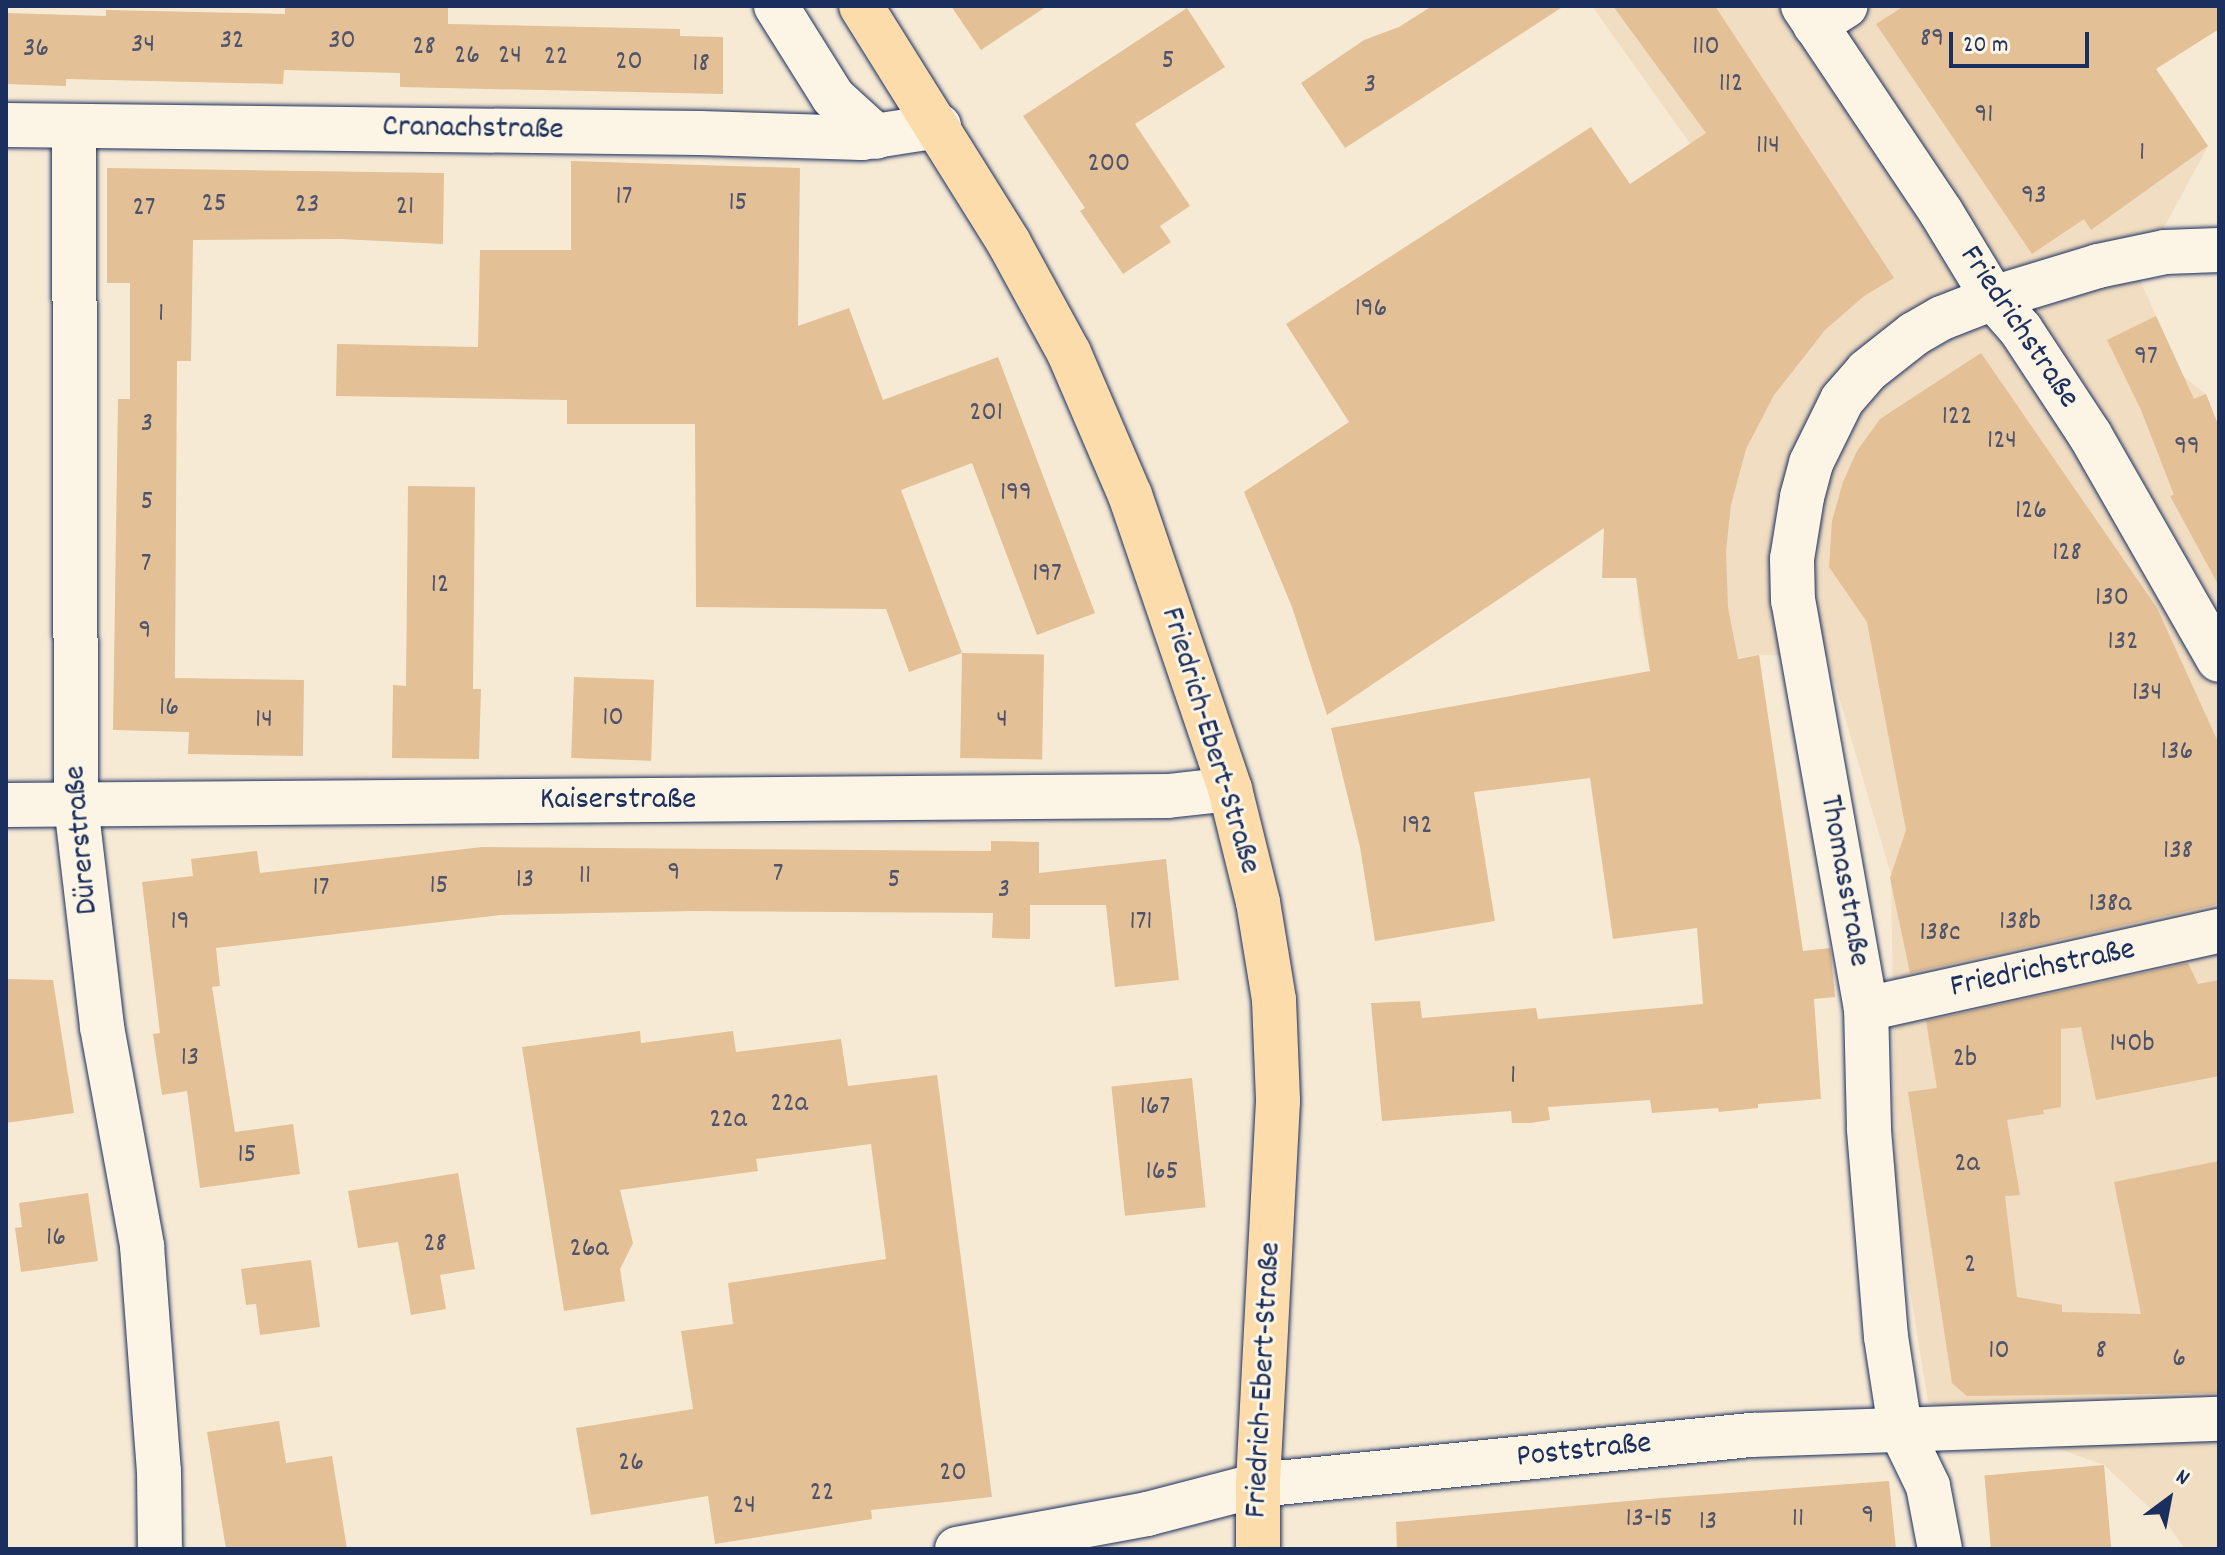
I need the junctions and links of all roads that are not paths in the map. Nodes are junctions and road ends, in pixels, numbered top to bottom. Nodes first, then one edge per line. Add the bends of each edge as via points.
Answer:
1 (776, 6) edge
2 (861, 6) edge
3 (1821, 12) edge
4 (6, 125) edge
5 (939, 126) junction
6 (74, 127) junction
7 (877, 137) junction
8 (2219, 250) edge
9 (1993, 298) junction
10 (2219, 660) edge
11 (1230, 789) junction
12 (6, 805) edge
13 (76, 805) junction
14 (2219, 931) edge
15 (1866, 1009) junction
16 (2219, 1419) edge
17 (1900, 1428) junction
18 (1258, 1485) junction
19 (160, 1549) edge
20 (957, 1549) edge
21 (1258, 1549) edge
22 (1940, 1549) edge

1 - 7 street via 833,97
2 - 5 main road, Friedrich-Ebert-Straße
3 - 9 street, Friedrichstraße
4 - 6 street, Cranachstraße
5 - 7 street, Cranachstraße
5 - 11 main road, Friedrich-Ebert-Straße via 1069,353 1130,495
6 - 7 street, Cranachstraße
6 - 13 street, Dürerstraße
8 - 9 street, Thomasstraße via 2165,252 2098,266
9 - 10 street, Friedrichstraße via 2021,330 2090,435
9 - 15 street, Thomasstraße via 1928,326 1867,371 1842,400 1827,429 1802,497 1792,559 1793,601
11 - 13 street, Kaiserstraße via 1168,796
11 - 18 main road, Friedrich-Ebert-Straße via 1258,902 1274,1000 1278,1101
12 - 13 street, Kaiserstraße
13 - 19 street, Dürerstraße via 102,1027 142,1246
14 - 15 street, Friedrichstraße
15 - 17 street, Thomasstraße via 1874,1200
16 - 17 street, Poststraße
17 - 18 street, Poststraße via 1752,1435
17 - 22 street, Thomasstraße via 1928,1486
18 - 20 street, Poststraße via 1147,1514
18 - 21 main road, Friedrich-Ebert-Straße

